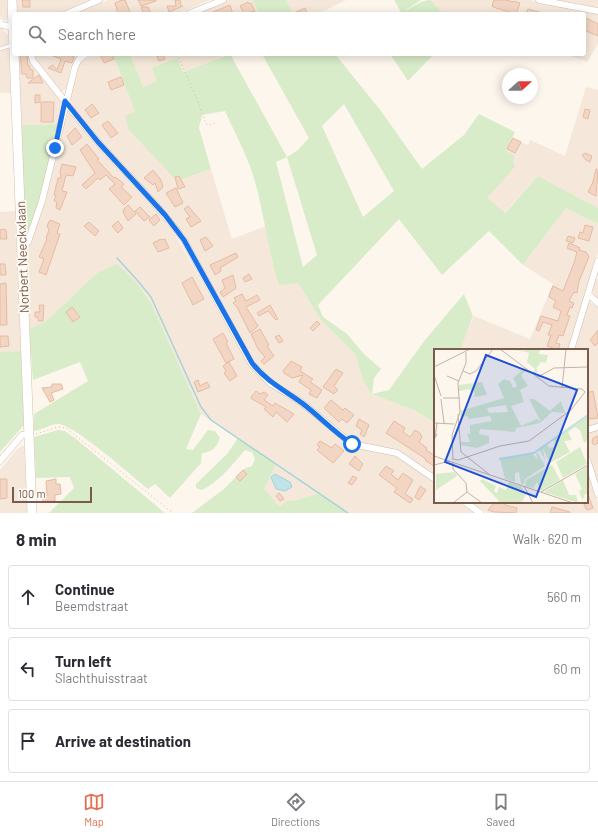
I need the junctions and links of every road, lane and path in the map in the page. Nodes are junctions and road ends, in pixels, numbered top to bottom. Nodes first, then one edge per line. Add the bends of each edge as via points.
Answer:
1 (12, 0) edge
2 (99, 0) edge
3 (223, 0) edge
4 (539, 0) edge
5 (598, 11) edge
6 (12, 12) edge
7 (71, 12) edge
8 (193, 12) edge
9 (0, 22) edge
10 (12, 28) edge
11 (12, 42) edge
12 (0, 48) edge
13 (15, 56) edge
14 (32, 56) edge
15 (84, 56) edge
16 (178, 56) edge
17 (65, 101) junction
18 (217, 122) dead end
19 (21, 246) junction
20 (598, 261) edge
21 (588, 294) junction
22 (598, 303) edge
23 (571, 349) edge
24 (598, 427) edge
25 (588, 430) edge
26 (29, 434) junction
27 (0, 461) edge
28 (588, 462) edge
29 (434, 478) edge
30 (598, 494) edge
31 (466, 503) edge
32 (32, 513) edge
33 (173, 513) edge
34 (480, 513) edge

1 - 6 main road, Norbert Neeckxlaan
2 - 7 street
3 - 8 street
4 - 5 street
9 - 10 street
11 - 12 lane
13 - 19 main road, Norbert Neeckxlaan
14 - 17 street
15 - 17 street via 77,63
16 - 18 path via 206,124
17 - 19 street via 39,210 28,242
17 - 29 street via 184,240 259,373 301,402 352,444 398,453
19 - 26 main road, Norbert Neeckxlaan
20 - 21 street
21 - 22 street
21 - 23 street
24 - 25 street
26 - 27 street via 22,435
26 - 32 main road, Norbert Neeckxlaan
26 - 33 path via 39,434 58,427 66,428
28 - 30 street
31 - 34 street

